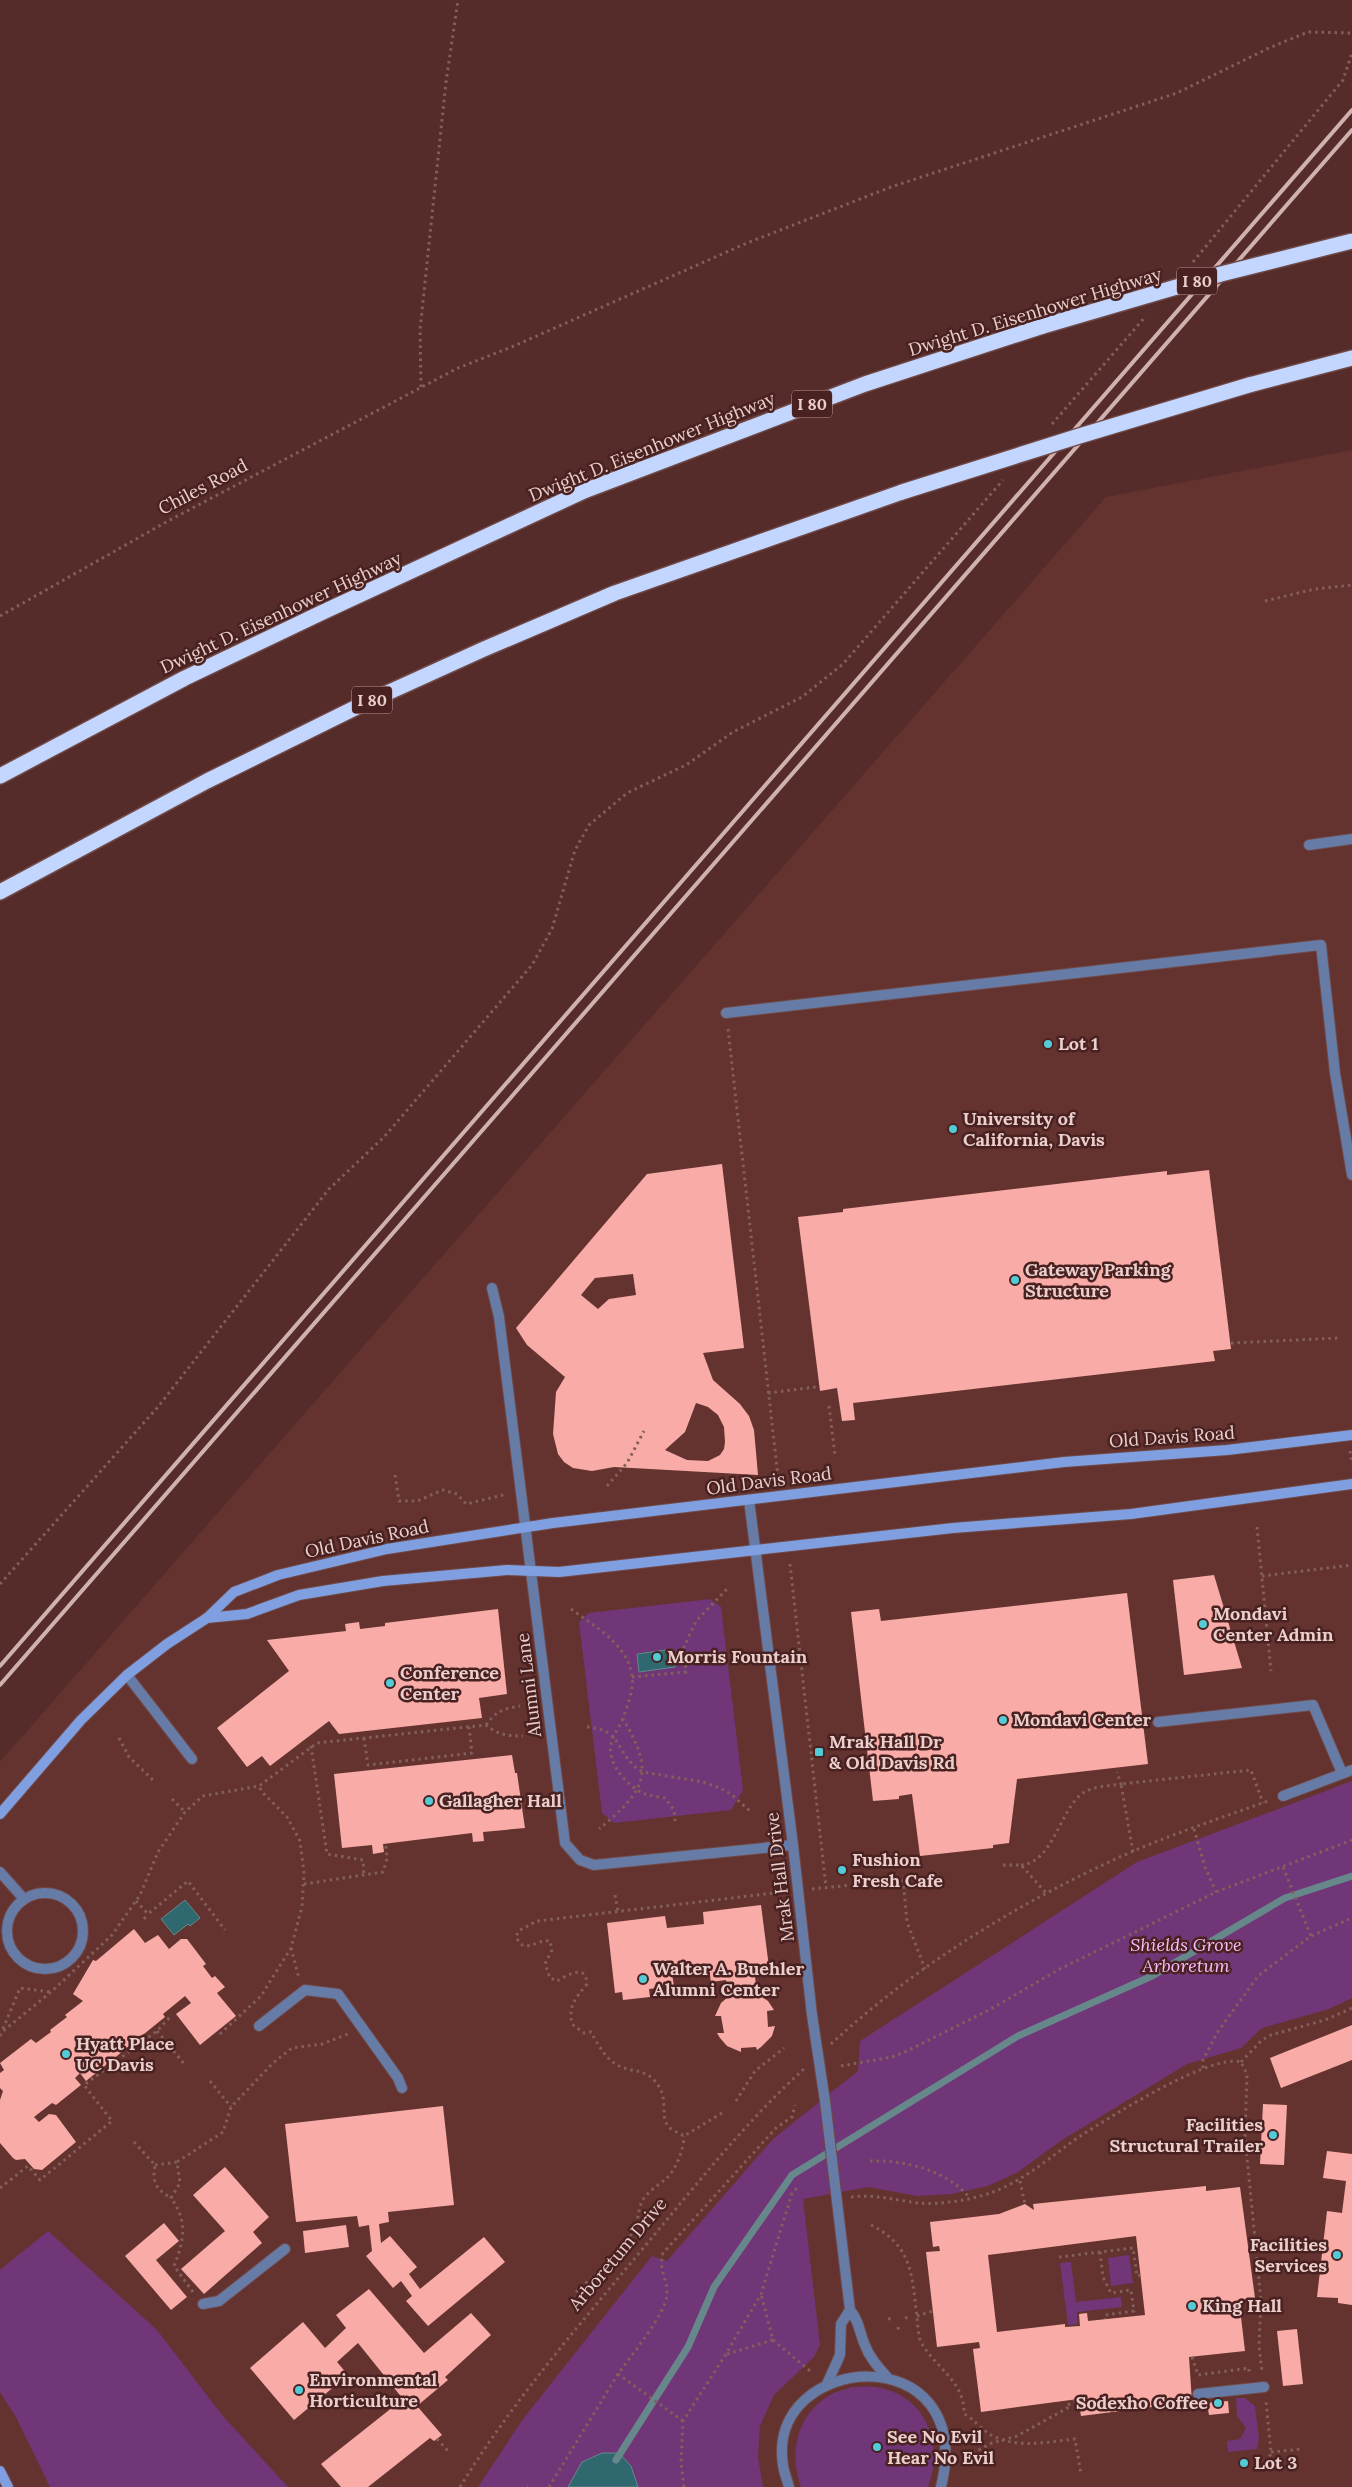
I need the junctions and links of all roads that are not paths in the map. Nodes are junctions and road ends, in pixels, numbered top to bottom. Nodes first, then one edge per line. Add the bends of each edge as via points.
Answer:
1 (1352, 241) edge
2 (1352, 358) edge
3 (0, 776) edge
4 (1352, 839) edge
5 (1309, 845) dead end
6 (0, 892) edge
7 (726, 1013) road end
8 (1352, 1175) edge
9 (492, 1288) dead end
10 (1352, 1435) edge
11 (1352, 1484) edge
12 (749, 1500) junction
13 (526, 1527) junction
14 (756, 1550) junction
15 (532, 1571) junction
16 (207, 1618) junction
17 (128, 1675) junction
18 (1158, 1722) dead end
19 (192, 1759) dead end
20 (1347, 1772) edge
21 (1283, 1796) road end
22 (0, 1814) edge
23 (793, 1845) junction
24 (0, 1872) edge
25 (24, 1899) junction
26 (259, 2026) dead end
27 (402, 2088) dead end
28 (285, 2249) dead end
29 (203, 2304) road end
30 (850, 2310) junction
31 (887, 2377) junction
32 (826, 2386) junction
33 (1264, 2386) road end
34 (1198, 2394) dead end
35 (0, 2471) edge
36 (8, 2487) edge
37 (789, 2487) edge
38 (941, 2487) edge

1 - 3 highway, Dwight D. Eisenhower Highway / I 80, bridge via 1221,274 1043,326 865,384 584,492 193,674
2 - 6 highway, I 80, bridge via 1076,436 902,492 614,594 365,703
4 - 5 street
7 - 8 street via 1321,945 1335,1073
9 - 13 street, Alumni Lane via 499,1317
10 - 12 street, Old Davis Road via 1227,1450 1064,1462
11 - 14 street, Old Davis Road via 1131,1514 952,1528
12 - 13 street, Old Davis Road
12 - 14 street, Mrak Hall Drive
13 - 15 street, Alumni Lane
13 - 16 street, Old Davis Road via 387,1549 278,1575 234,1592
14 - 15 street, Old Davis Road via 559,1572
14 - 23 street, Mrak Hall Drive
15 - 16 street, Old Davis Road via 507,1570 383,1581 299,1596 247,1614
15 - 23 street, Alumni Lane via 562,1829 565,1843 572,1853 594,1865 607,1865
16 - 17 street, Old Davis Road
17 - 19 street
17 - 22 street, Old Davis Road via 81,1720
18 - 20 street via 1313,1705
20 - 21 street
23 - 30 street, Mrak Hall Drive, bridge
24 - 25 street
25 - 25 street via 53,1893 78,1910 84,1935 73,1958 62,1966 37,1969 24,1964 15,1955 6,1931 14,1908
26 - 27 street via 305,1990 338,1994
28 - 29 street via 219,2301
30 - 31 street, Mrak Hall Drive via 859,2322 871,2358
30 - 32 street via 840,2324 840,2355
31 - 32 street via 866,2375
31 - 38 street via 920,2394 942,2426 946,2467
32 - 37 street via 804,2401 791,2418 783,2440 782,2464
33 - 34 street
35 - 36 street

